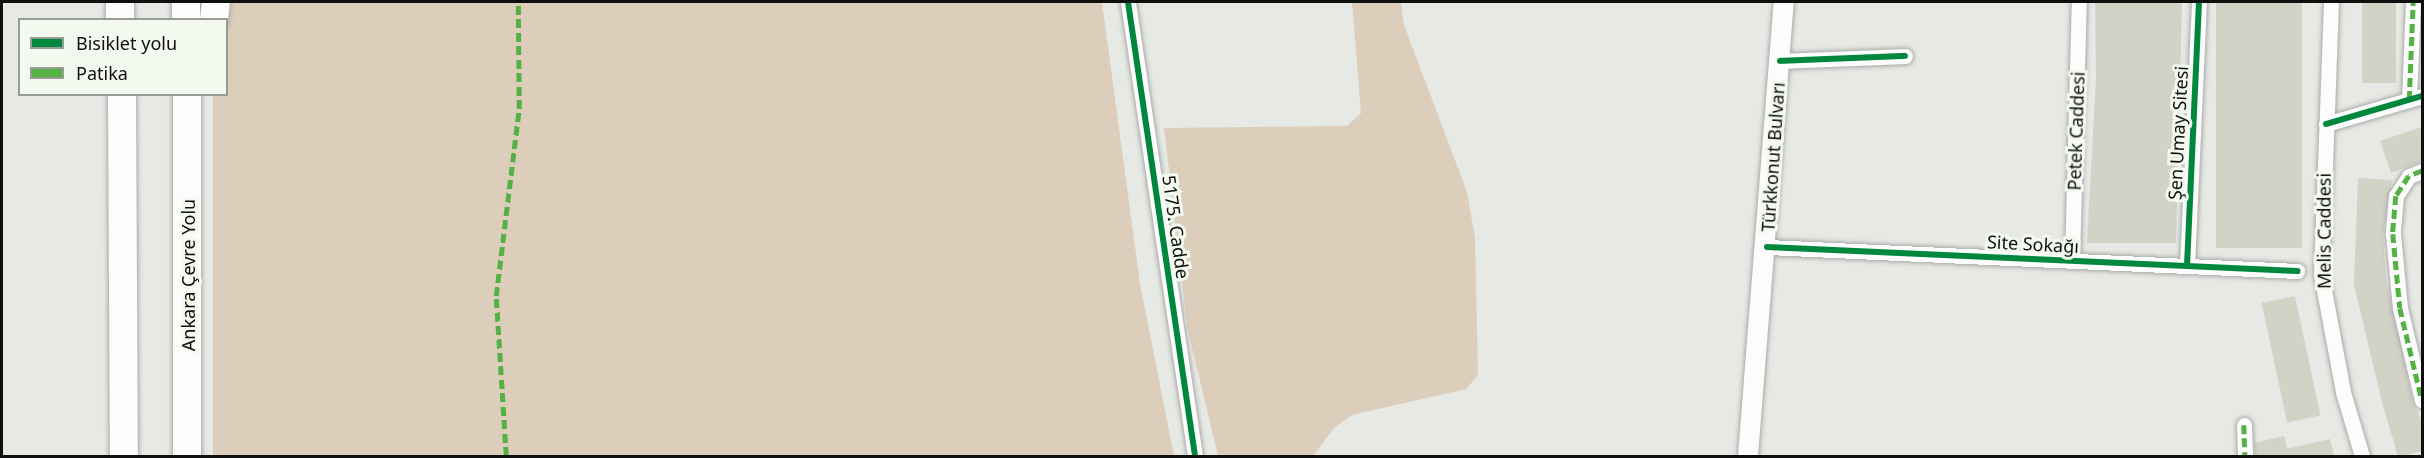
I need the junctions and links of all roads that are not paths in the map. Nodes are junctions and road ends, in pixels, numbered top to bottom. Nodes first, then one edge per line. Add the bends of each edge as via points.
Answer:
1 (120, 2) edge
2 (186, 2) edge
3 (216, 2) edge
4 (1128, 2) edge
5 (1784, 2) edge
6 (2079, 2) edge
7 (2199, 2) edge
8 (2331, 2) edge
9 (2413, 2) edge
10 (120, 18) edge
11 (186, 18) edge
12 (214, 18) edge
13 (1905, 56) dead end
14 (1779, 61) junction
15 (122, 96) edge
16 (187, 96) edge
17 (206, 96) edge
18 (2416, 98) edge
19 (2326, 124) junction
20 (2422, 171) edge
21 (1767, 247) junction
22 (190, 261) junction
23 (2072, 261) junction
24 (2187, 266) junction
25 (2297, 271) dead end
26 (2422, 400) edge
27 (2244, 425) dead end
28 (124, 456) edge
29 (187, 456) edge
30 (1195, 456) edge
31 (1748, 456) edge
32 (2245, 456) edge
33 (2362, 456) edge

1 - 10 highway
2 - 11 highway
3 - 12 highway
4 - 30 street, 5175. Cadde
5 - 14 street, Türkkonut Bulvarı
6 - 23 street, Petek Caddesi
7 - 24 street, Şen Umay Sitesi
8 - 19 street, Melis Caddesi
9 - 18 street
13 - 14 street
14 - 21 street, Türkkonut Bulvarı
15 - 28 highway
16 - 22 highway, Ankara Çevre Yolu
17 - 22 highway
18 - 19 street
19 - 33 street, Melis Caddesi via 2321,274 2343,392
20 - 26 street via 2409,176 2396,196 2393,234 2400,308
21 - 23 street, Site Sokağı
21 - 31 street, Türkkonut Bulvarı
22 - 29 highway, Ankara Çevre Yolu
23 - 24 street, Site Sokağı
24 - 25 street, Site Sokağı
27 - 32 street

